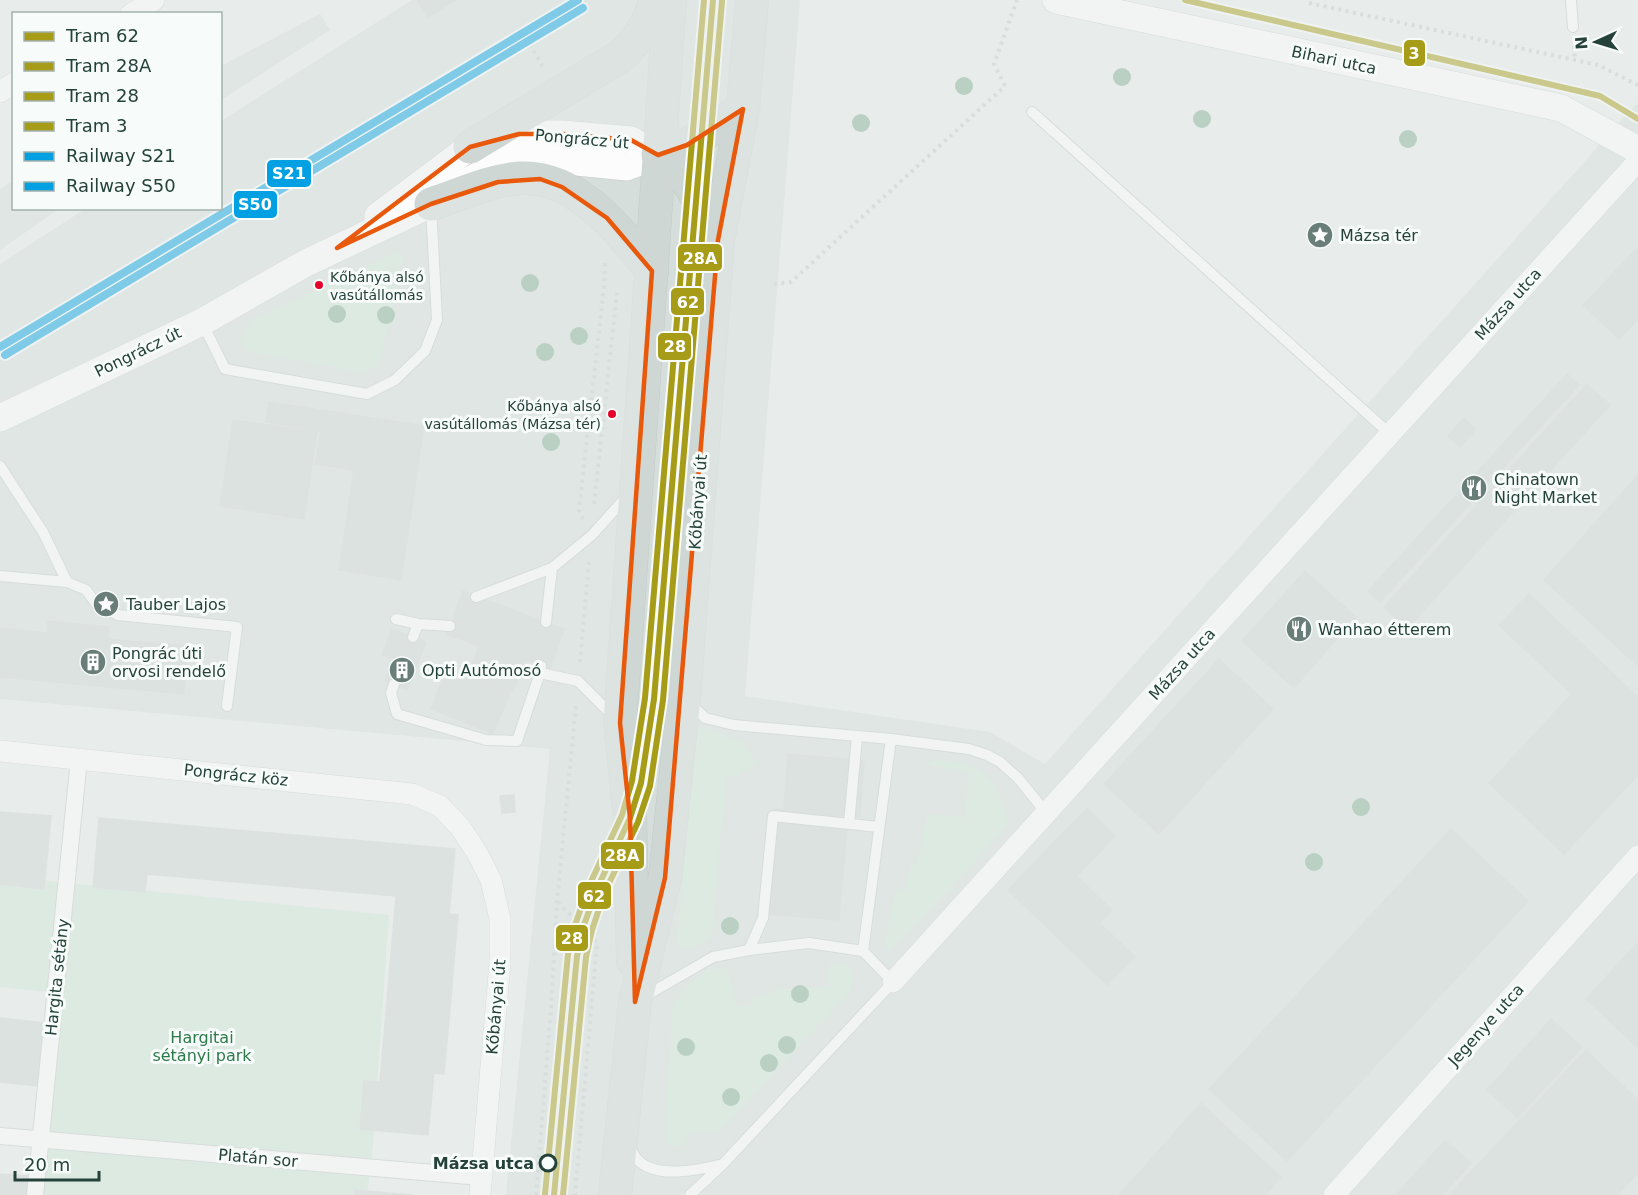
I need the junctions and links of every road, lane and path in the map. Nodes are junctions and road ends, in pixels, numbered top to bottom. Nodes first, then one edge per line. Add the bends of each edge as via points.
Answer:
1 (154, 0) edge
2 (656, 0) edge
3 (670, 0) edge
4 (752, 0) edge
5 (1017, 0) edge
6 (1056, 0) edge
7 (1571, 0) edge
8 (1309, 3) dead end
9 (134, 12) edge
10 (1573, 27) dead end
11 (1638, 85) edge
12 (743, 109) junction
13 (1032, 112) dead end
14 (470, 147) junction
15 (1638, 150) edge
16 (658, 155) junction
17 (1638, 161) edge
18 (431, 204) junction
19 (607, 218) junction
20 (718, 240) junction
21 (337, 248) junction
22 (652, 271) junction
23 (774, 284) dead end
24 (617, 291) dead end
25 (202, 322) junction
26 (0, 418) edge
27 (1390, 434) junction
28 (0, 466) edge
29 (636, 486) junction
30 (592, 535) junction
31 (552, 568) junction
32 (0, 576) edge
33 (67, 582) junction
34 (476, 597) dead end
35 (396, 619) dead end
36 (546, 622) dead end
37 (418, 624) junction
38 (450, 626) dead end
39 (413, 638) dead end
40 (578, 681) junction
41 (394, 684) dead end
42 (684, 696) junction
43 (227, 706) dead end
44 (620, 723) junction
45 (857, 737) junction
46 (891, 739) junction
47 (0, 751) edge
48 (79, 759) junction
49 (1047, 814) junction
50 (849, 824) junction
51 (460, 827) joint
52 (879, 827) junction
53 (1638, 856) edge
54 (557, 902) junction
55 (749, 950) junction
56 (863, 951) junction
57 (893, 982) junction
58 (635, 1002) junction
59 (621, 1132) junction
60 (0, 1136) edge
61 (40, 1140) junction
62 (723, 1164) junction
63 (480, 1186) edge
64 (35, 1195) edge
65 (536, 1195) edge
66 (575, 1195) edge
67 (615, 1195) edge
68 (690, 1195) edge
69 (1334, 1195) edge

1 - 9 street
2 - 14 main road via 639,39 621,56
3 - 16 main road, Kőbányai út
4 - 12 main road, Kőbányai út
5 - 23 path via 994,64 1005,86 791,282
6 - 15 street, Bihari utca via 1561,108
7 - 10 lane
8 - 11 path via 1598,65
12 - 16 main road via 693,142
12 - 20 main road, Kőbányai út
13 - 27 lane
14 - 16 street, Pongrácz út via 519,134 563,134 631,140
14 - 21 street, Pongrácz út
16 - 18 street, Pongrácz út via 627,167 515,160 489,168
16 - 20 main road via 676,166 684,177
16 - 22 main road, Kőbányai út
17 - 27 street, Mázsa utca
18 - 19 main road via 498,182 540,178 562,187
18 - 21 street, Pongrácz út
18 - 25 lane via 437,320 425,351 395,380 367,394 225,369
19 - 22 main road
19 - 30 path via 604,287 579,510
20 - 42 main road, Kőbányai út
21 - 25 street, Pongrácz út
22 - 29 main road, Kőbányai út
24 - 30 path
25 - 26 street, Pongrácz út
27 - 49 street, Mázsa utca
28 - 33 lane via 43,532
29 - 30 lane
29 - 44 main road, Kőbányai út
30 - 31 lane
30 - 40 path
31 - 34 lane
31 - 36 lane
32 - 33 lane
33 - 43 lane via 86,590 98,606 118,615 237,627
35 - 37 lane
37 - 38 lane
37 - 39 lane
40 - 41 lane via 541,669 517,741 486,740 397,714 391,693
40 - 44 lane
40 - 54 path
42 - 45 lane via 705,717 734,725
42 - 58 main road, Kőbányai út via 665,878
44 - 58 main road, Kőbányai út via 630,818
45 - 46 lane
45 - 50 lane
46 - 49 lane via 987,754 1018,778
46 - 52 lane
47 - 48 street, Pongrácz köz
48 - 51 street, Pongrácz köz via 412,794 440,806
48 - 61 street, Hargita sétány
49 - 57 street, Mázsa utca
50 - 52 lane
50 - 55 lane via 773,816 763,918
51 - 63 street, Kőbányai út via 491,880 500,919 500,963
52 - 56 lane
53 - 69 street, Jegenye utca
54 - 65 path
54 - 66 path via 597,943
55 - 56 lane via 809,943
55 - 58 lane via 713,957
56 - 57 lane
57 - 62 lane, Mázsa utca
58 - 59 main road, Kőbányai út
59 - 62 lane via 637,1160 653,1168 693,1171
59 - 67 main road, Kőbányai út
60 - 61 street, Platán sor
61 - 63 street, Platán sor
61 - 64 street, Hargita sétány
62 - 68 lane, Mázsa utca

